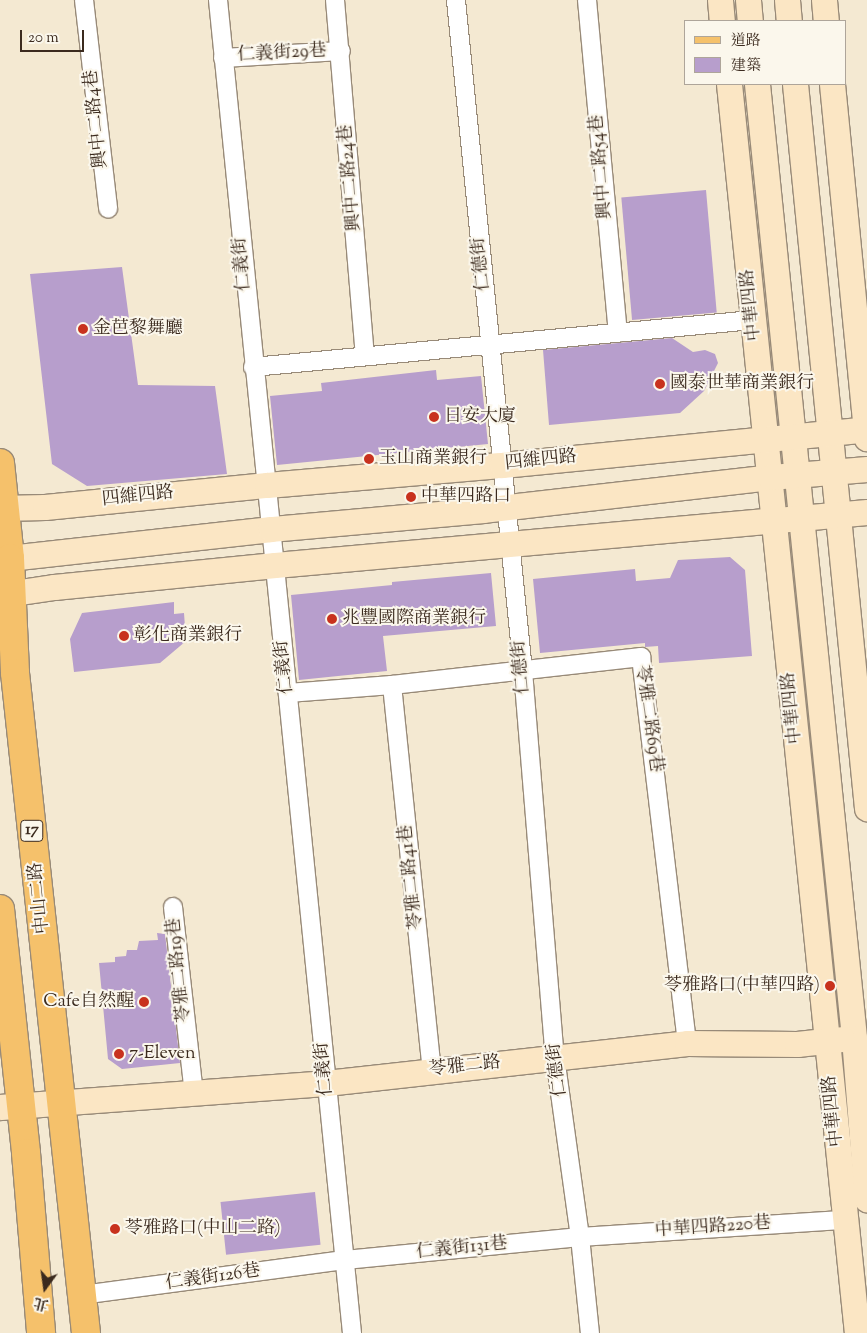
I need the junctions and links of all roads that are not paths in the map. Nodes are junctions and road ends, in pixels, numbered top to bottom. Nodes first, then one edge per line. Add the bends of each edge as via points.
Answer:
1 (84, 0) edge
2 (218, 0) edge
3 (335, 0) edge
4 (456, 0) edge
5 (587, 0) edge
6 (720, 0) edge
7 (748, 0) edge
8 (786, 0) edge
9 (824, 0) edge
10 (722, 20) edge
11 (750, 20) edge
12 (789, 20) edge
13 (826, 20) edge
14 (341, 51) junction
15 (224, 58) junction
16 (728, 85) edge
17 (757, 85) edge
18 (795, 85) edge
19 (832, 85) edge
20 (108, 209) dead end
21 (753, 320) junction
22 (618, 333) junction
23 (490, 344) junction
24 (365, 356) junction
25 (253, 367) junction
26 (867, 432) edge
27 (831, 433) junction
28 (792, 436) junction
29 (766, 439) junction
30 (0, 463) edge
31 (502, 465) junction
32 (867, 469) edge
33 (835, 472) junction
34 (796, 475) junction
35 (770, 477) junction
36 (267, 484) junction
37 (507, 508) junction
38 (3, 509) edge
39 (867, 512) edge
40 (839, 515) junction
41 (800, 519) junction
42 (774, 521) junction
43 (271, 529) junction
44 (510, 544) junction
45 (4, 557) edge
46 (275, 565) junction
47 (6, 593) edge
48 (523, 671) junction
49 (392, 685) junction
50 (288, 694) junction
51 (867, 808) edge
52 (173, 907) dead end
53 (0, 909) edge
54 (860, 1037) edge
55 (827, 1041) junction
56 (688, 1043) junction
57 (556, 1057) junction
58 (432, 1070) junction
59 (326, 1083) junction
60 (194, 1093) junction
61 (63, 1103) junction
62 (10, 1106) edge
63 (867, 1199) edge
64 (845, 1220) junction
65 (580, 1237) junction
66 (345, 1260) junction
67 (82, 1295) junction
68 (41, 1333) edge
69 (86, 1333) edge
70 (352, 1333) edge
71 (590, 1333) edge
72 (857, 1333) edge

1 - 20 street, 興中二路4巷
2 - 15 street, 仁義街
3 - 14 street, 興中二路24巷
4 - 23 street, 仁德街
5 - 22 street, 興中二路54巷
6 - 10 street
7 - 11 street
8 - 12 street
9 - 13 street
14 - 15 street, 仁義街29巷
14 - 24 street, 興中二路24巷
15 - 25 street, 仁義街
16 - 21 street, 中華四路
17 - 28 street, 中華四路
18 - 27 street
19 - 26 street
21 - 22 street
21 - 29 street, 中華四路
22 - 23 street
23 - 24 street
23 - 31 street, 仁德街
24 - 25 street
25 - 36 street, 仁義街
26 - 27 street, 四維四路
27 - 28 street, 四維四路
27 - 33 street
28 - 29 street, 四維四路
28 - 34 street, 中華四路
29 - 31 street, 四維四路
29 - 35 street, 中華四路
30 - 38 main road, 中山二路 / 17
31 - 36 street, 四維四路
31 - 37 street, 仁德街
32 - 33 street
33 - 34 street
33 - 40 street
34 - 35 street
34 - 41 street, 中華四路
35 - 37 street
35 - 42 street, 中華四路
36 - 38 street, 四維四路
36 - 43 street, 仁義街
37 - 43 street
37 - 44 street, 仁德街
38 - 45 main road, 中山二路 / 17
39 - 40 street
40 - 41 street
40 - 51 street
41 - 42 street
41 - 54 street, 中華四路
42 - 44 street
42 - 55 street, 中華四路
43 - 45 street
43 - 46 street, 仁義街
44 - 46 street
44 - 48 street, 仁德街
45 - 47 main road, 中山二路 / 17
46 - 47 street
46 - 50 street, 仁義街
47 - 61 main road, 中山二路 / 17
48 - 49 street, 苓雅二路69巷
48 - 56 street, 苓雅二路69巷 via 641,657
48 - 57 street, 仁德街
49 - 50 street, 苓雅二路69巷
49 - 58 street, 苓雅二路41巷
50 - 59 street, 仁義街
52 - 60 street, 苓雅二路19巷
53 - 62 main road
54 - 55 street, 苓雅二路
54 - 63 street, 中華四路
55 - 56 street, 苓雅二路 via 796,1044
55 - 64 street, 中華四路
56 - 57 street, 苓雅二路
57 - 58 street, 苓雅二路
57 - 65 street, 仁德街
58 - 59 street, 苓雅二路
59 - 60 street, 苓雅二路
59 - 66 street, 仁義街
60 - 61 street, 苓雅二路
61 - 62 street, 苓雅二路
61 - 67 main road, 中山二路 / 17
62 - 68 main road via 26,1154
64 - 65 street, 中華四路220巷
64 - 72 street, 中華四路
65 - 66 street, 仁義街131巷
65 - 71 street, 仁德街
66 - 67 street, 仁義街126巷
66 - 70 street, 仁義街
67 - 69 main road, 中山二路 / 17

